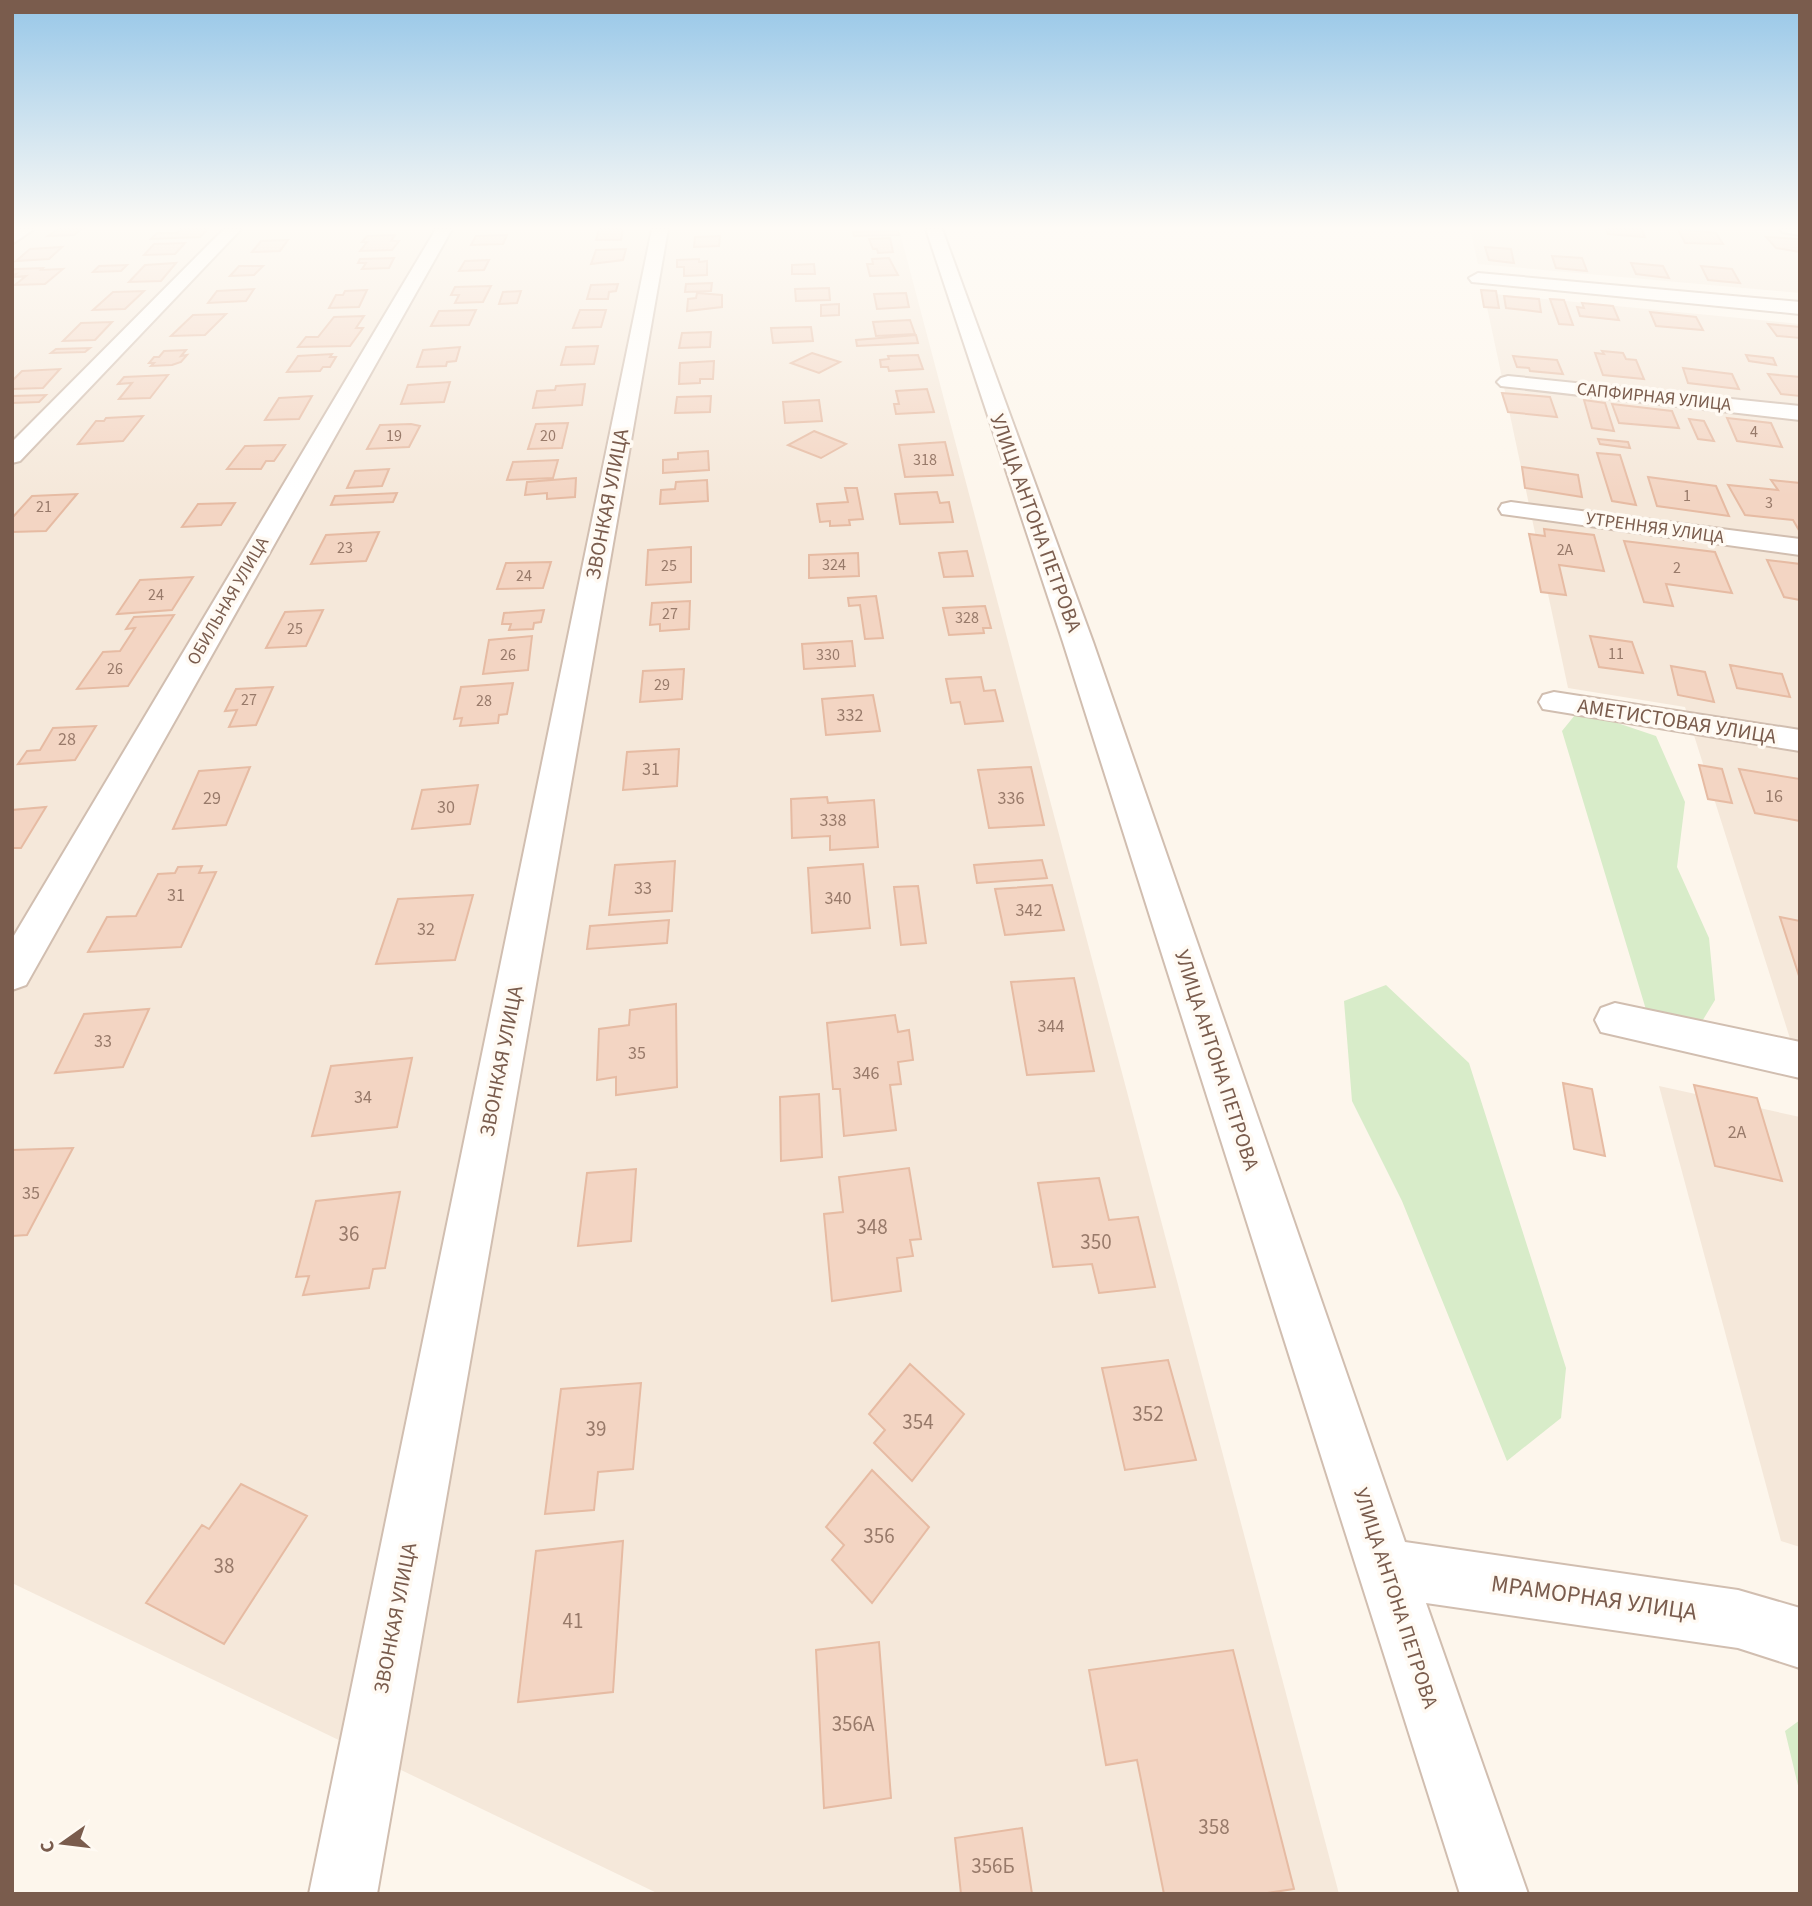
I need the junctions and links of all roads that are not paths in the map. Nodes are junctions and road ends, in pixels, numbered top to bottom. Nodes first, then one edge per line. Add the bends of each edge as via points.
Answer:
1 (146, 318) edge
2 (392, 318) edge
3 (643, 318) edge
4 (965, 318) edge
5 (1508, 382) dead end
6 (1800, 413) edge
7 (12, 456) edge
8 (1511, 509) dead end
9 (1800, 547) edge
10 (1554, 702) dead end
11 (1800, 741) edge
12 (12, 974) edge
13 (1615, 1020) dead end
14 (1800, 1060) edge
15 (1386, 1568) junction
16 (1800, 1638) edge
17 (342, 1894) edge
18 (1494, 1894) edge

1 - 7 street
2 - 12 street, ОБИЛЬНАЯ УЛИЦА
3 - 17 street, ЗВОНКАЯ УЛИЦА
4 - 15 street, УЛИЦА АНТОНА ПЕТРОВА via 1078,642
5 - 6 street, САПФИРНАЯ УЛИЦА
8 - 9 street, УТРЕННЯЯ УЛИЦА
10 - 11 street, АМЕТИСТОВАЯ УЛИЦА
13 - 14 street
15 - 16 street, МРАМОРНАЯ УЛИЦА via 1738,1619
15 - 18 street, УЛИЦА АНТОНА ПЕТРОВА

